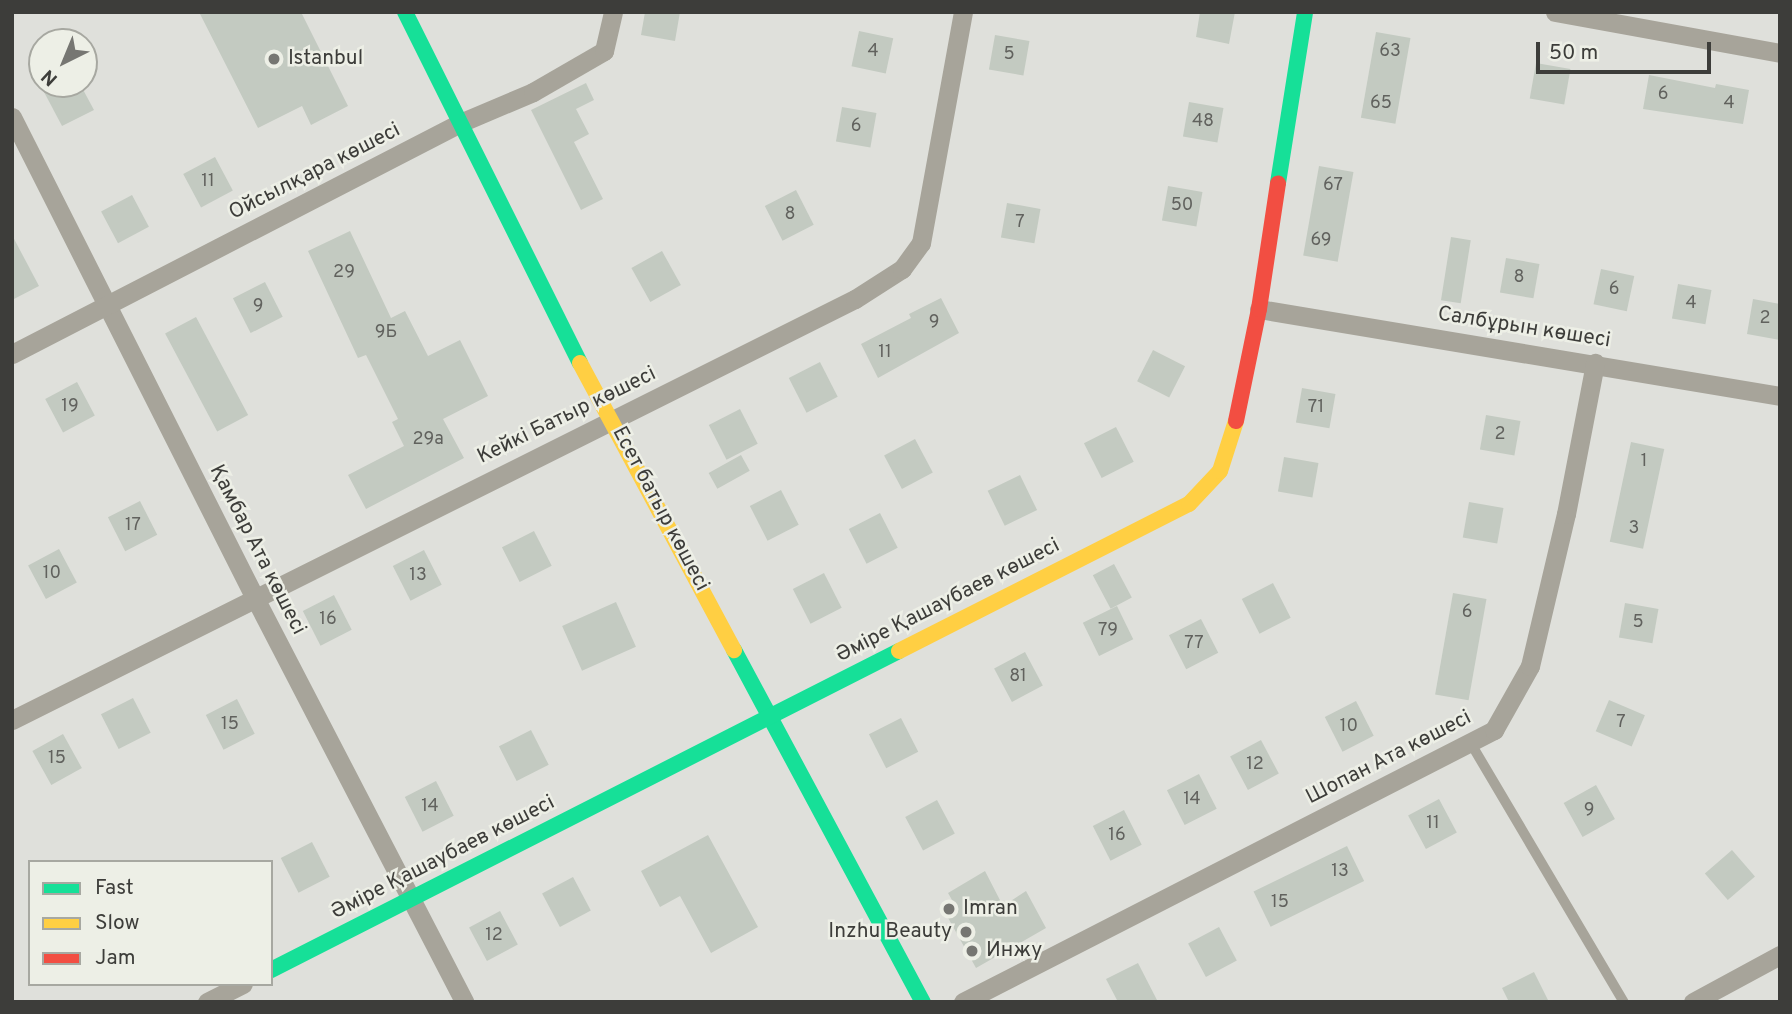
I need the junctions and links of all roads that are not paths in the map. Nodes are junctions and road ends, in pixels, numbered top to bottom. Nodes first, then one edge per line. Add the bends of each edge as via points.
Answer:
1 (405, 12) edge
2 (613, 12) edge
3 (963, 12) edge
4 (1305, 12) edge
5 (1555, 12) edge
6 (1780, 53) edge
7 (12, 117) edge
8 (460, 123) junction
9 (107, 304) junction
10 (1259, 309) junction
11 (12, 354) edge
12 (1595, 363) junction
13 (1780, 396) edge
14 (612, 418) junction
15 (255, 597) junction
16 (770, 717) junction
17 (12, 720) edge
18 (1470, 743) junction
19 (412, 900) junction
20 (1780, 955) edge
21 (273, 969) edge
22 (239, 986) edge
23 (208, 1002) edge
24 (464, 1002) edge
25 (923, 1002) edge
26 (963, 1002) edge
27 (1624, 1002) edge
28 (1693, 1002) edge

1 - 8 street, Есет батыр көшесі
2 - 8 street, Ойсылқара көшесі via 604,51 533,92
3 - 14 street, Кейкі Батыр көшесі via 921,243 902,269 855,299
4 - 10 street, Әміре Қашаубаев көшесі
5 - 6 street
7 - 9 street, Қамбар Ата көшесі
8 - 9 street, Ойсылқара көшесі
8 - 14 street, Есет батыр көшесі via 547,302
9 - 11 street, Ойсылқара көшесі
9 - 15 street, Қамбар Ата көшесі
10 - 12 street, Салбұрын көшесі
10 - 16 street, Әміре Қашаубаев көшесі via 1238,416 1220,471 1189,504
12 - 13 street, Салбұрын көшесі
12 - 18 street, Шопан Ата көшесі via 1530,666 1494,730
14 - 15 street, Кейкі Батыр көшесі
14 - 16 street, Есет батыр көшесі
15 - 17 street, Кейкі Батыр көшесі
15 - 19 street, Қамбар Ата көшесі
16 - 19 street, Әміре Қашаубаев көшесі
16 - 25 street, Есет батыр көшесі
18 - 26 street, Шопан Ата көшесі
18 - 27 lane
19 - 21 street, Әміре Қашаубаев көшесі
19 - 24 street, Қамбар Ата көшесі
20 - 28 street
22 - 23 street

